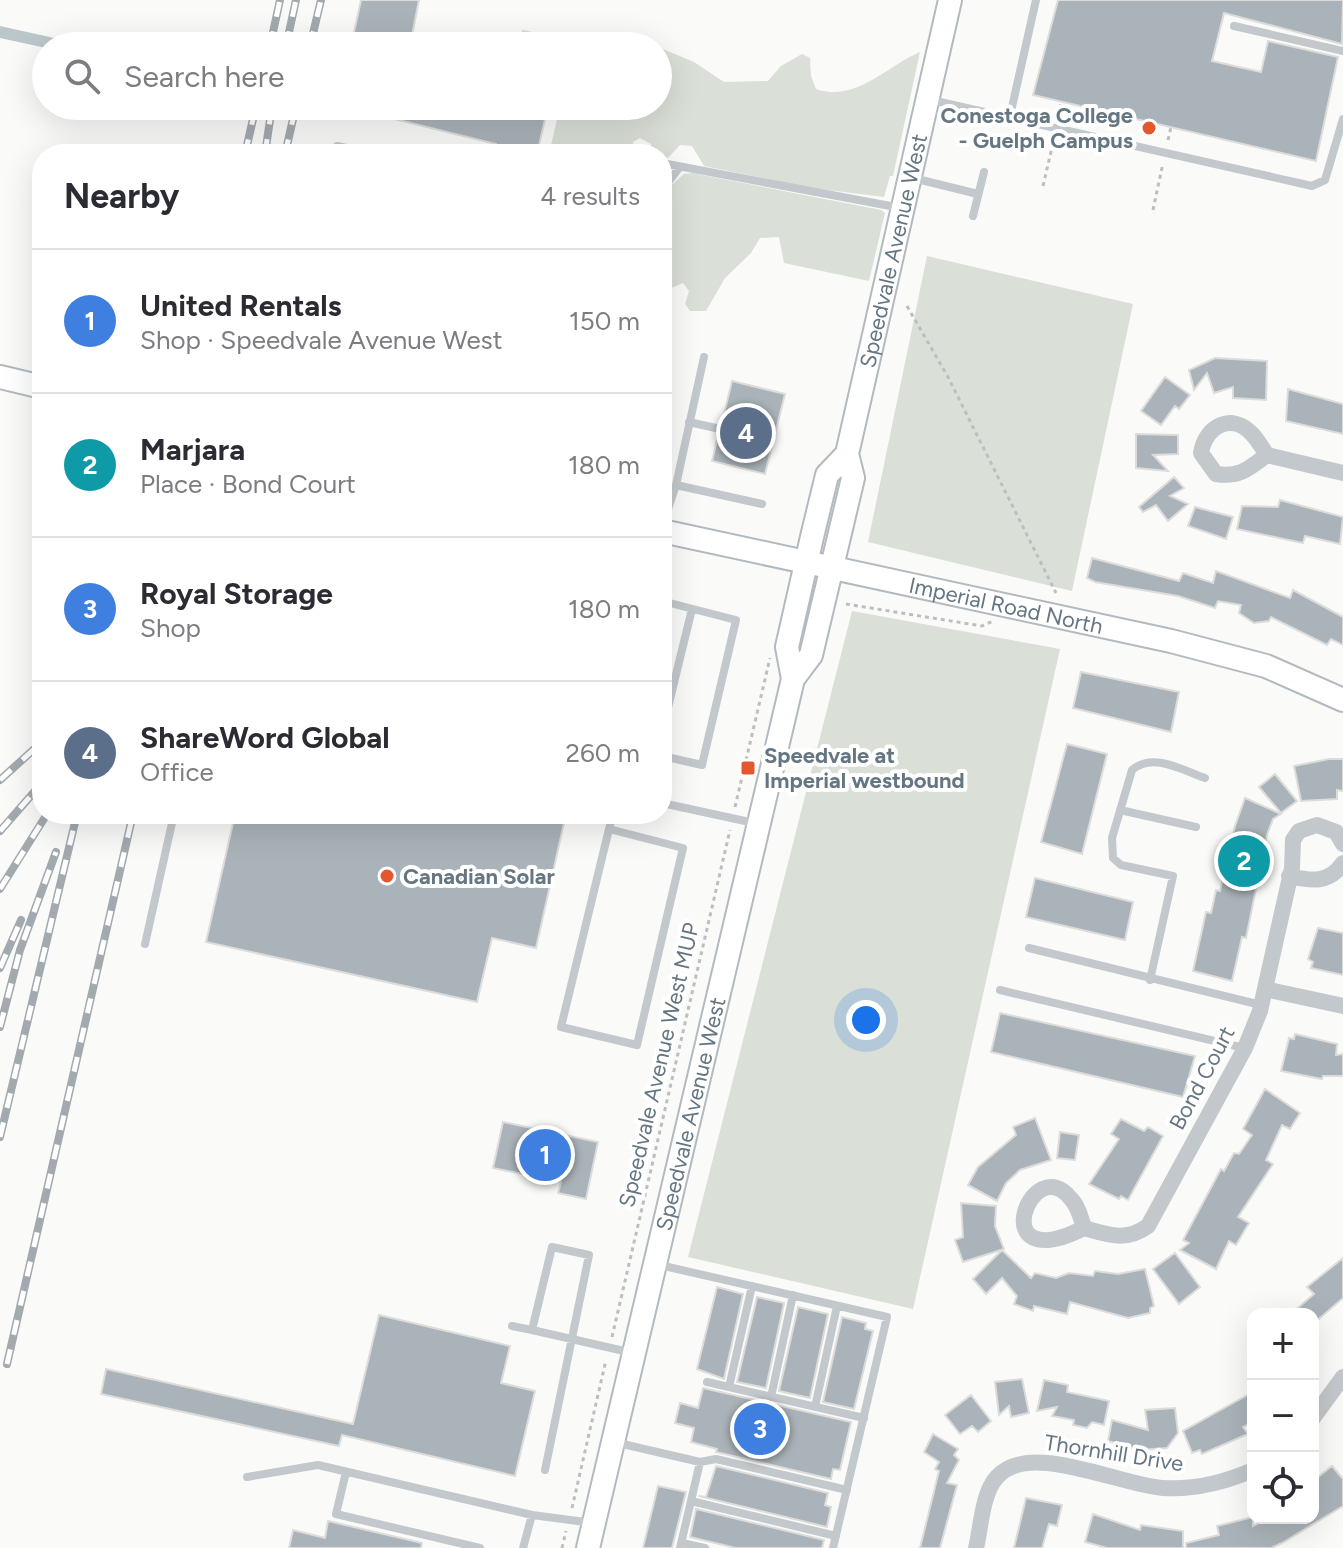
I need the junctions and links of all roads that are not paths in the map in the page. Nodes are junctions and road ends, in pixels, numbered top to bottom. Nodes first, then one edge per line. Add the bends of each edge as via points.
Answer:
1 (950, 0) edge
2 (1036, 0) edge
3 (1234, 26) dead end
4 (1343, 51) edge
5 (927, 99) junction
6 (1010, 116) junction
7 (1343, 119) edge
8 (672, 166) edge
9 (679, 168) junction
10 (984, 172) dead end
11 (909, 176) junction
12 (672, 177) edge
13 (978, 194) junction
14 (901, 208) junction
15 (973, 216) dead end
16 (704, 357) dead end
17 (0, 377) edge
18 (32, 385) edge
19 (689, 422) junction
20 (720, 429) dead end
21 (847, 454) junction
22 (1267, 455) dead end
23 (1343, 473) edge
24 (676, 485) junction
25 (672, 498) edge
26 (762, 504) dead end
27 (672, 531) edge
28 (806, 563) junction
29 (832, 569) junction
30 (672, 604) edge
31 (692, 609) junction
32 (793, 679) junction
33 (672, 691) edge
34 (1343, 700) edge
35 (672, 758) edge
36 (1205, 778) dead end
37 (672, 805) edge
38 (1120, 810) junction
39 (172, 824) edge
40 (610, 824) edge
41 (759, 824) junction
42 (1196, 827) dead end
43 (609, 829) junction
44 (1343, 844) edge
45 (1343, 863) edge
46 (1289, 876) junction
47 (145, 944) dead end
48 (1029, 948) dead end
49 (1150, 980) junction
50 (1000, 990) dead end
51 (1263, 997) junction
52 (1343, 1006) edge
53 (1245, 1048) junction
54 (1084, 1228) dead end
55 (655, 1264) junction
56 (752, 1286) junction
57 (793, 1295) junction
58 (837, 1306) junction
59 (512, 1326) dead end
60 (532, 1330) junction
61 (572, 1337) junction
62 (634, 1353) junction
63 (1343, 1377) edge
64 (707, 1382) dead end
65 (729, 1387) junction
66 (771, 1397) junction
67 (815, 1407) junction
68 (1319, 1410) edge
69 (864, 1418) junction
70 (613, 1441) junction
71 (700, 1462) junction
72 (545, 1470) dead end
73 (346, 1472) junction
74 (1247, 1472) edge
75 (247, 1477) dead end
76 (847, 1490) junction
77 (691, 1501) junction
78 (532, 1515) junction
79 (593, 1523) junction
80 (836, 1536) junction
81 (681, 1545) edge
82 (480, 1548) edge
83 (523, 1548) edge
84 (588, 1548) edge
85 (705, 1548) edge
86 (833, 1548) edge
87 (976, 1548) edge

1 - 5 main road, Speedvale Avenue West
2 - 6 lane
3 - 4 lane
5 - 6 lane
5 - 11 main road, Speedvale Avenue West
6 - 7 lane via 1318,185 1332,166
8 - 9 lane
9 - 12 lane
9 - 14 lane
10 - 13 lane
11 - 13 lane
11 - 14 main road, Speedvale Avenue West
13 - 15 lane
14 - 21 main road, Speedvale Avenue West
16 - 19 lane
17 - 18 main road
19 - 20 lane
19 - 24 lane
21 - 28 main road, Speedvale Avenue West via 827,475
21 - 29 main road, Speedvale Avenue West via 853,478
22 - 23 street
24 - 25 lane
24 - 26 lane
27 - 28 main road, Imperial Road North
28 - 29 main road, Imperial Road North
28 - 32 main road, Speedvale Avenue West via 787,647
29 - 32 main road, Speedvale Avenue West via 811,655
29 - 34 main road, Imperial Road North via 1171,641 1266,666
30 - 31 lane
31 - 33 lane
31 - 35 lane via 736,620 702,765
32 - 41 main road, Speedvale Avenue West
36 - 38 lane via 1145,761 1132,770
37 - 41 lane
38 - 42 lane
38 - 49 lane via 1113,858 1121,865 1173,876
39 - 47 lane
40 - 43 lane
41 - 55 main road, Speedvale Avenue West
43 - 43 lane via 561,1027 637,1045 683,848
44 - 46 street, Bond Court via 1327,826 1307,826 1291,849
45 - 46 street via 1324,879
46 - 51 street, Bond Court
48 - 49 lane
49 - 51 lane
50 - 53 lane
51 - 52 street
51 - 53 street, Bond Court
53 - 54 street, Bond Court via 1148,1226 1126,1237
55 - 56 lane
55 - 62 main road, Speedvale Avenue West
56 - 57 lane
56 - 65 lane
57 - 58 lane
57 - 66 lane
58 - 67 lane
58 - 69 lane via 887,1317
59 - 60 lane
60 - 61 lane
60 - 61 lane via 552,1247 589,1255
61 - 62 lane
61 - 72 lane
62 - 70 main road, Speedvale Avenue West
63 - 68 street
64 - 65 lane
65 - 66 lane
66 - 67 lane
67 - 69 lane
69 - 76 lane
70 - 71 lane
70 - 79 main road, Speedvale Avenue West
71 - 76 lane via 716,1459
71 - 77 lane
73 - 75 lane via 318,1465
73 - 78 lane
73 - 82 lane via 336,1514
74 - 87 street, Thornhill Drive via 1193,1488 1160,1488 1041,1462 1015,1463 995,1478
76 - 80 lane
77 - 80 lane
77 - 81 lane
78 - 79 lane
78 - 83 lane
79 - 84 main road, Speedvale Avenue West
80 - 86 lane
81 - 85 lane

